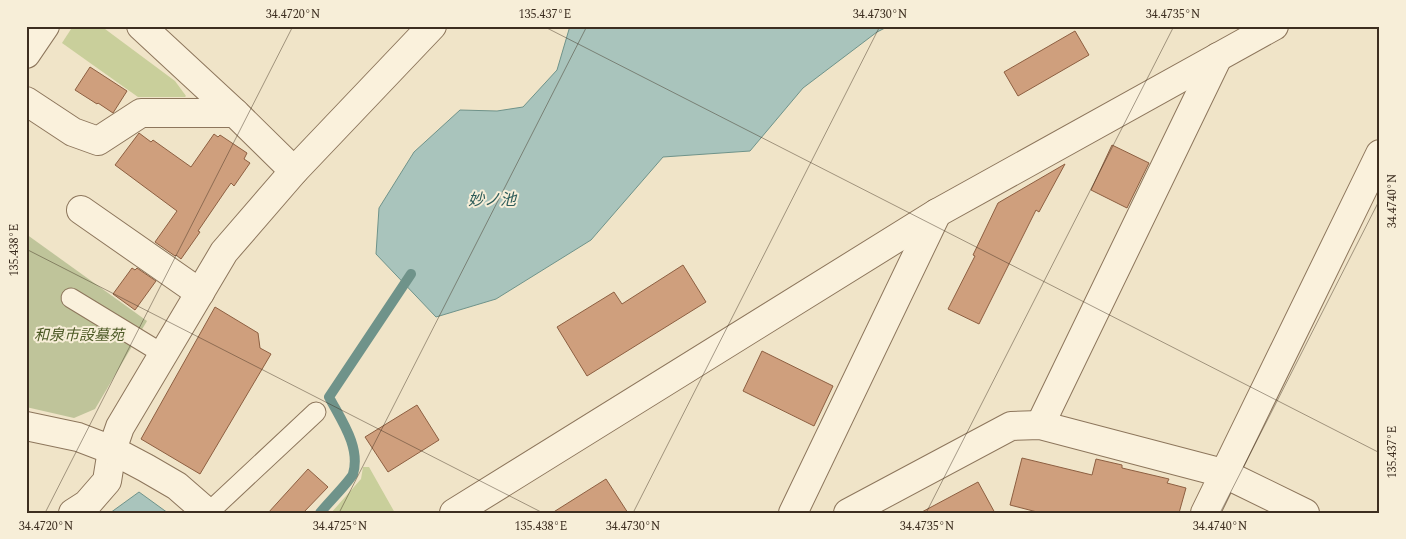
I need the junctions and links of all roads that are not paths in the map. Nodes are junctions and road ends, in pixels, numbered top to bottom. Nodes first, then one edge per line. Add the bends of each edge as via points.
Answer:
1 (45, 26) edge
2 (141, 26) edge
3 (432, 26) edge
4 (1274, 26) edge
5 (169, 35) edge
6 (26, 54) edge
7 (1218, 57) junction
8 (26, 101) edge
9 (234, 113) junction
10 (1380, 154) edge
11 (294, 171) junction
12 (81, 210) dead end
13 (937, 213) junction
14 (200, 293) junction
15 (70, 298) dead end
16 (163, 354) junction
17 (316, 412) dead end
18 (1040, 425) junction
19 (26, 426) edge
20 (112, 450) junction
21 (1223, 473) junction
22 (74, 513) edge
23 (208, 513) edge
24 (454, 513) edge
25 (793, 513) edge
26 (848, 513) edge
27 (1205, 513) edge
28 (1305, 513) edge

1 - 6 street
2 - 5 street
3 - 11 street
4 - 7 street
5 - 9 street
7 - 13 street
7 - 18 street
8 - 9 street via 73,132 98,141 141,112
9 - 11 street
10 - 21 street
11 - 14 street via 224,252
12 - 14 street
13 - 24 street
13 - 25 street
14 - 16 street
15 - 16 lane
16 - 20 street via 120,427
17 - 23 lane
18 - 21 street
18 - 26 street via 1011,426
19 - 20 street via 78,437
20 - 22 street via 107,481 87,504
20 - 23 street via 178,486
21 - 27 street
21 - 28 street

